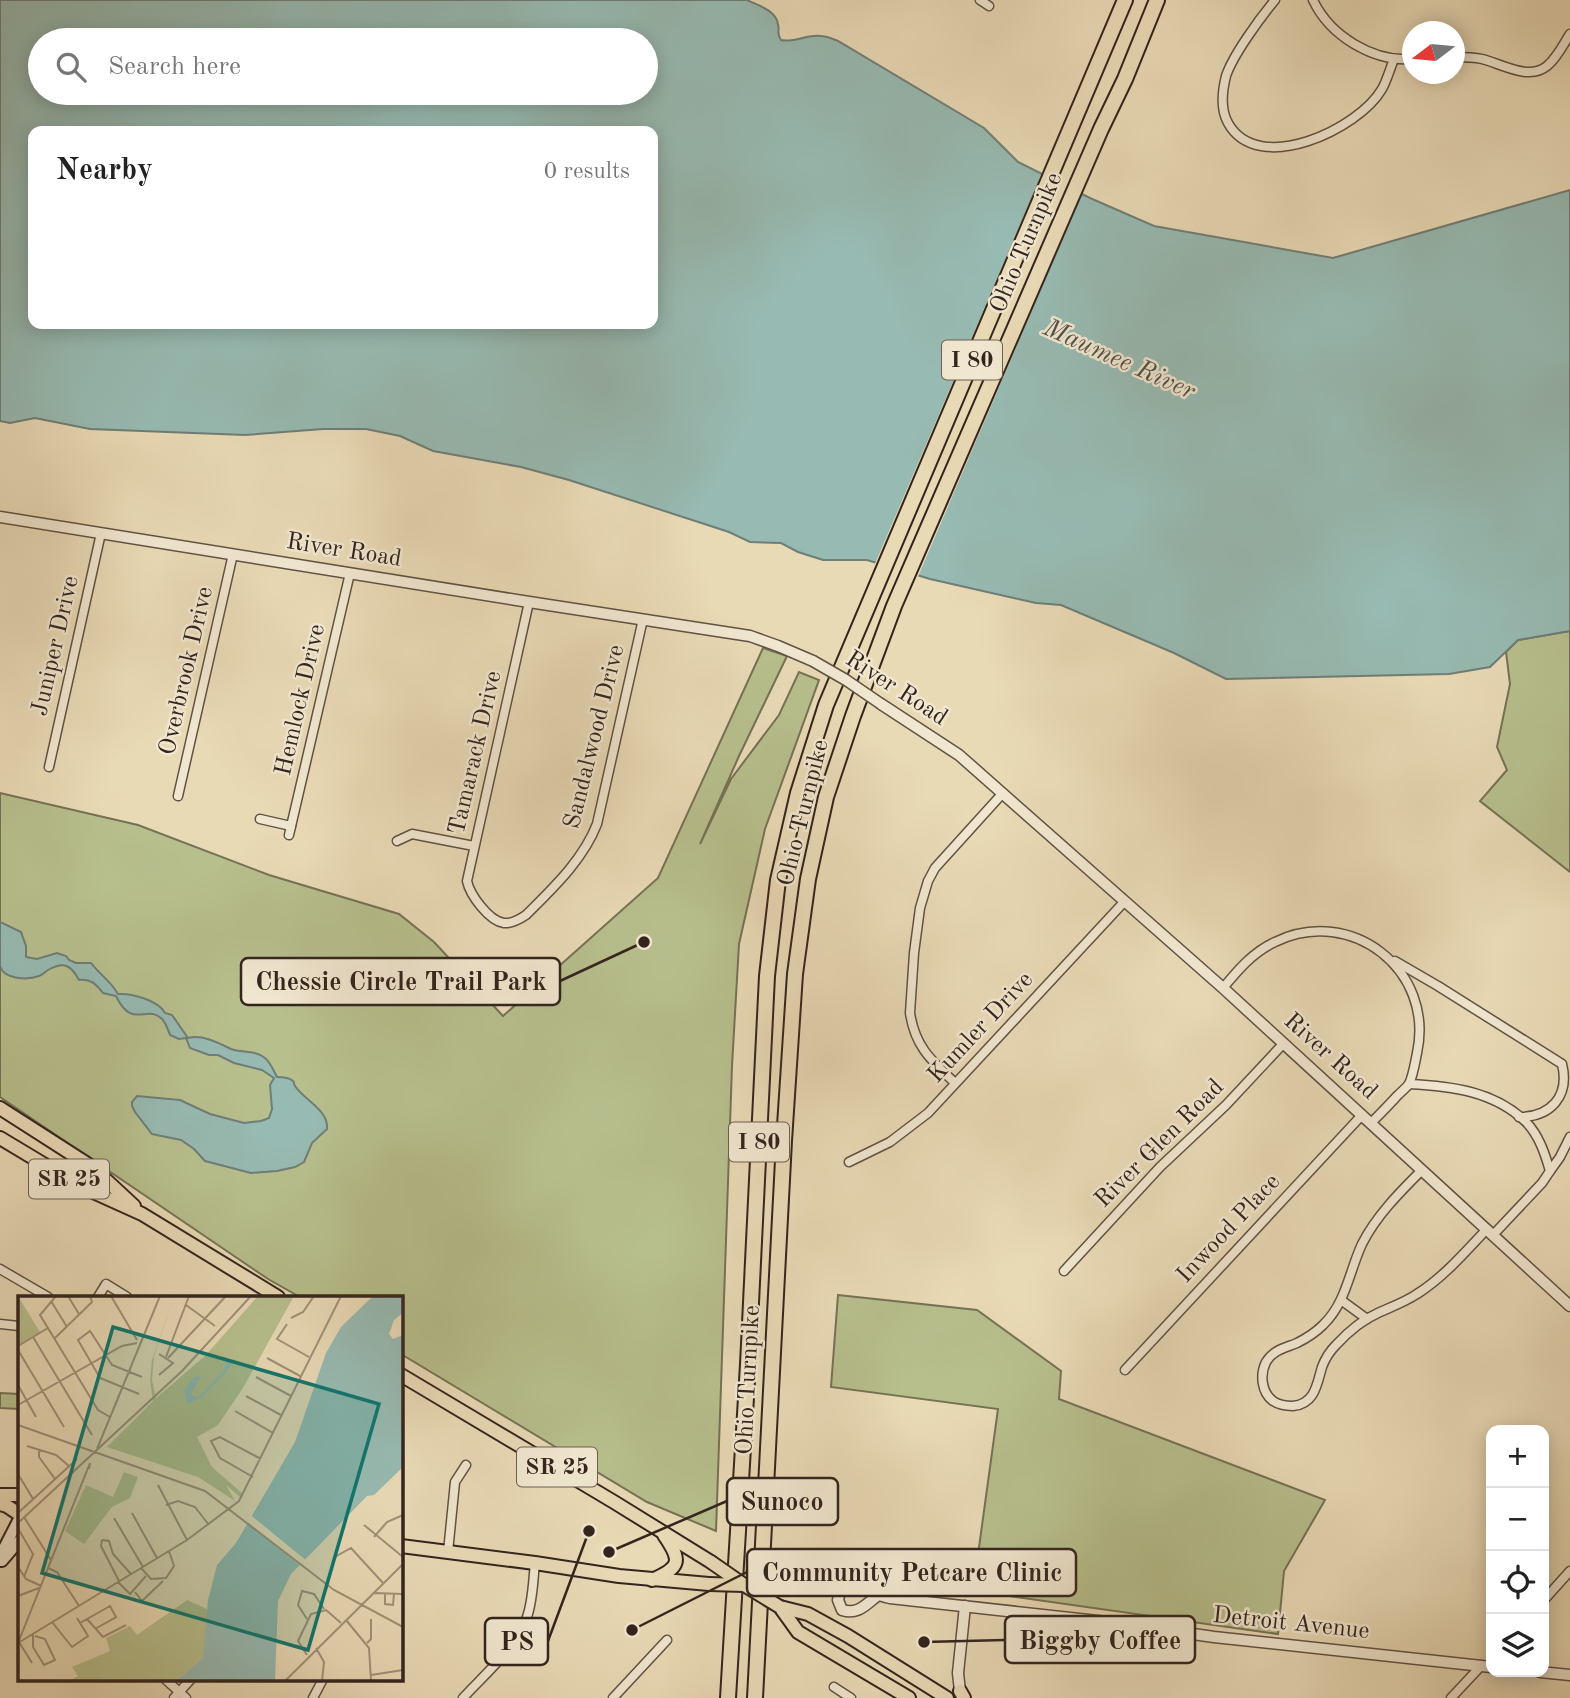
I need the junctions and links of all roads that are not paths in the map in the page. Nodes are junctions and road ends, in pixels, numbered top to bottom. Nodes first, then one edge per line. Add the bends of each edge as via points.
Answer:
1 (980, 0) edge
2 (1125, 0) edge
3 (1157, 0) edge
4 (1275, 0) edge
5 (1314, 0) edge
6 (989, 6) dead end
7 (1570, 34) edge
8 (1465, 58) edge
9 (1394, 59) junction
10 (1402, 59) edge
11 (0, 517) edge
12 (101, 533) junction
13 (233, 554) junction
14 (350, 573) junction
15 (529, 602) junction
16 (643, 619) junction
17 (49, 767) dead end
18 (1002, 794) junction
19 (178, 796) dead end
20 (260, 819) dead end
21 (291, 825) junction
22 (289, 835) dead end
23 (397, 841) dead end
24 (474, 846) junction
25 (1125, 901) junction
26 (482, 907) joint
27 (1389, 957) junction
28 (1223, 988) junction
29 (1283, 1044) junction
30 (1566, 1067) edge
31 (955, 1083) junction
32 (1409, 1084) junction
33 (0, 1108) edge
34 (1362, 1115) junction
35 (1519, 1117) junction
36 (1371, 1123) junction
37 (1570, 1137) edge
38 (0, 1138) edge
39 (849, 1162) dead end
40 (1422, 1170) junction
41 (1550, 1171) junction
42 (142, 1214) junction
43 (1490, 1232) junction
44 (0, 1269) edge
45 (1064, 1271) dead end
46 (46, 1296) edge
47 (99, 1296) edge
48 (125, 1296) edge
49 (276, 1296) edge
50 (1341, 1300) junction
51 (1570, 1306) edge
52 (1367, 1318) junction
53 (0, 1324) edge
54 (18, 1326) edge
55 (1125, 1370) dead end
56 (402, 1376) edge
57 (466, 1465) dead end
58 (0, 1494) edge
59 (18, 1495) edge
60 (0, 1504) edge
61 (18, 1515) edge
62 (18, 1518) edge
63 (662, 1532) junction
64 (18, 1542) edge
65 (402, 1546) edge
66 (448, 1552) junction
67 (0, 1562) edge
68 (535, 1563) junction
69 (1570, 1571) edge
70 (652, 1580) junction
71 (744, 1585) junction
72 (1549, 1594) edge
73 (877, 1595) dead end
74 (965, 1606) junction
75 (780, 1607) junction
76 (667, 1640) dead end
77 (1486, 1666) edge
78 (958, 1673) junction
79 (1549, 1673) edge
80 (1570, 1675) edge
81 (166, 1680) edge
82 (190, 1680) edge
83 (322, 1680) edge
84 (834, 1687) dead end
85 (943, 1695) edge
86 (962, 1695) edge
87 (180, 1696) edge
88 (313, 1698) edge
89 (463, 1698) edge
90 (613, 1698) edge
91 (729, 1698) edge
92 (755, 1698) edge
93 (851, 1698) edge
94 (909, 1698) edge
95 (1451, 1698) edge

1 - 6 street
2 - 91 highway, Ohio Turnpike / I 80 via 869,601 822,717 798,793 776,894 767,975
3 - 92 highway, Ohio Turnpike / I 80 via 894,606 826,797 808,879 795,974
4 - 9 street via 1232,62 1224,87 1226,118 1246,141 1287,146 1338,128 1376,98
5 - 9 street via 1343,36
7 - 8 street via 1555,58 1538,71
9 - 10 street
11 - 12 street, River Road
12 - 13 street, River Road
12 - 17 street, Juniper Drive
13 - 14 street, River Road
13 - 19 street, Overbrook Drive
14 - 15 street, River Road
14 - 21 street, Hemlock Drive
15 - 16 street, River Road
15 - 24 street, Tamarack Drive
16 - 18 street, River Road, bridge via 750,636 813,661 959,755
16 - 26 street, Sandalwood Drive via 590,843 526,915 505,923
18 - 25 street, River Road
18 - 31 street via 935,867 920,908 911,1022 925,1054
20 - 21 street
21 - 22 street, Hemlock Drive
23 - 24 street via 412,834
24 - 26 street, Tamarack Drive via 468,890
25 - 28 street, River Road
25 - 31 street, Kumler Drive
27 - 28 street via 1339,933 1306,932 1264,948
27 - 30 street
27 - 32 street via 1408,984 1419,1018 1419,1046
28 - 29 street, River Road
29 - 34 street, River Road
29 - 45 street, River Glen Road
30 - 35 street via 1566,1086 1558,1101 1546,1112
31 - 39 street, Kumler Drive via 928,1113 890,1142
32 - 35 street via 1471,1091
32 - 36 street
33 - 42 main road, SR 25 via 92,1167
34 - 36 street, River Road
34 - 55 street, Inwood Place
35 - 41 street via 1540,1143
36 - 40 street, River Road
37 - 41 street
38 - 42 main road, SR 25 via 79,1186
40 - 43 street, River Road
40 - 50 street via 1371,1228
41 - 43 street
42 - 49 main road, SR 25
43 - 51 street, River Road
43 - 52 street via 1415,1296
44 - 46 street
47 - 48 street via 106,1284
50 - 52 street
50 - 52 street via 1317,1331 1268,1359 1262,1379 1271,1399 1289,1406 1310,1398 1331,1350
53 - 54 street
56 - 63 main road, SR 25
57 - 66 street via 455,1482
58 - 59 main road
60 - 61 main road
62 - 67 main road
63 - 70 main road via 676,1551 676,1563 670,1572
63 - 71 main road, SR 25, bridge
64 - 67 main road
65 - 66 main road
66 - 68 main road
68 - 70 main road
68 - 89 street via 522,1631
69 - 72 street
70 - 71 main road, bridge
71 - 75 main road, bridge
73 - 74 street, Detroit Avenue
74 - 77 street, Detroit Avenue
74 - 78 street
75 - 85 main road via 808,1614
75 - 94 main road via 798,1632
76 - 90 street
77 - 95 street
78 - 85 street
78 - 86 street
79 - 80 street
81 - 87 street
82 - 87 street
83 - 88 street
84 - 93 street

